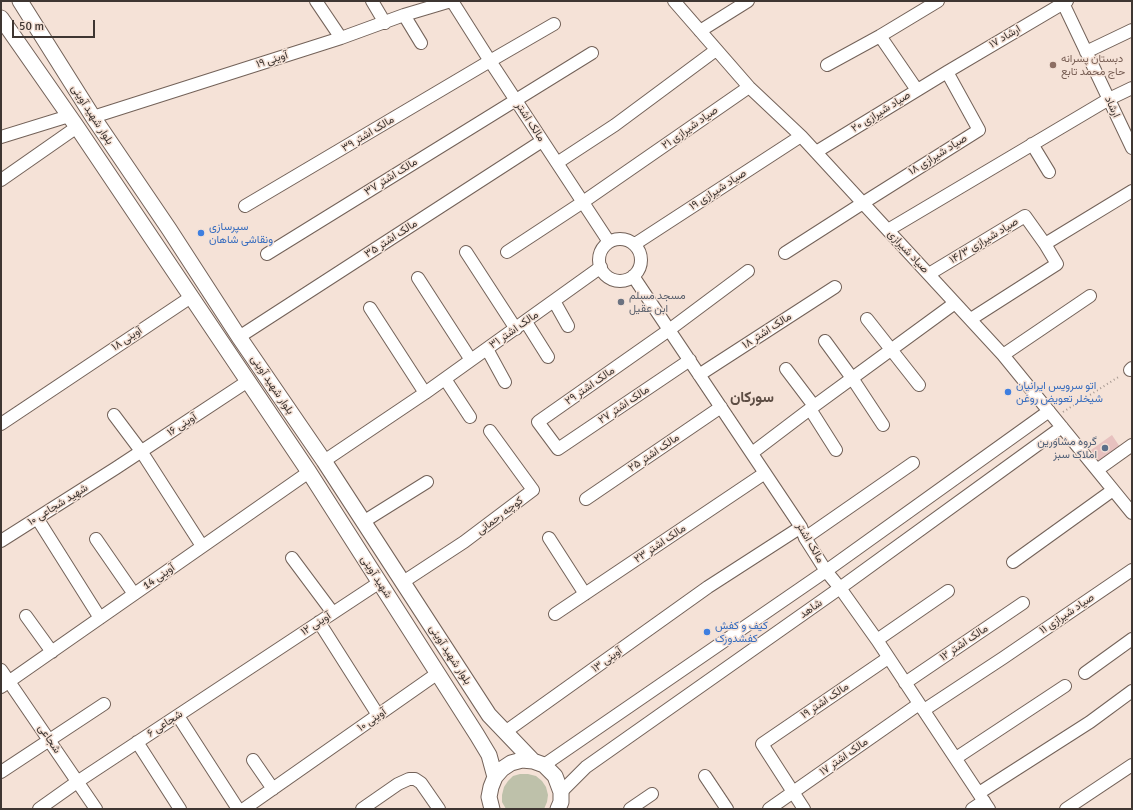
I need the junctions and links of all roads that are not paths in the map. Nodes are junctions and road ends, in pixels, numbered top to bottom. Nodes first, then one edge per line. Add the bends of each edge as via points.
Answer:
1 (20, 1) edge
2 (316, 1) edge
3 (372, 1) edge
4 (452, 1) edge
5 (674, 1) edge
6 (748, 1) edge
7 (938, 1) edge
8 (1064, 2) edge
9 (404, 15) junction
10 (1, 18) edge
11 (385, 22) junction
12 (554, 24) dead end
13 (1132, 30) edge
14 (700, 31) junction
15 (880, 36) junction
16 (341, 38) junction
17 (421, 43) dead end
18 (716, 50) junction
19 (1086, 52) junction
20 (592, 53) dead end
21 (490, 61) junction
22 (827, 65) dead end
23 (947, 72) junction
24 (749, 87) junction
25 (1132, 88) edge
26 (917, 90) junction
27 (1109, 99) junction
28 (516, 100) junction
29 (93, 117) junction
30 (73, 122) junction
31 (801, 136) junction
32 (1, 137) edge
33 (542, 141) junction
34 (1032, 144) junction
35 (1132, 148) edge
36 (816, 152) junction
37 (557, 163) junction
38 (1049, 172) dead end
39 (1, 180) edge
40 (1132, 191) edge
41 (583, 202) junction
42 (863, 203) junction
43 (246, 206) dead end
44 (888, 230) junction
45 (609, 242) junction
46 (635, 244) junction
47 (1046, 244) junction
48 (466, 252) dead end
49 (507, 252) dead end
50 (785, 253) dead end
51 (267, 254) dead end
52 (601, 268) junction
53 (748, 271) dead end
54 (929, 274) junction
55 (633, 276) junction
56 (418, 278) dead end
57 (835, 287) dead end
58 (1090, 296) dead end
59 (191, 297) junction
60 (554, 301) junction
61 (956, 303) junction
62 (370, 308) dead end
63 (867, 318) dead end
64 (971, 319) junction
65 (521, 325) junction
66 (568, 326) dead end
67 (669, 330) junction
68 (239, 337) junction
69 (825, 341) dead end
70 (487, 349) junction
71 (891, 350) junction
72 (1003, 355) junction
73 (548, 357) dead end
74 (471, 360) junction
75 (690, 360) junction
76 (786, 369) dead end
77 (699, 375) junction
78 (852, 378) junction
79 (445, 379) junction
80 (248, 381) junction
81 (505, 382) dead end
82 (919, 386) dead end
83 (426, 392) junction
84 (721, 407) junction
85 (812, 407) junction
86 (1051, 414) junction
87 (114, 415) dead end
88 (470, 417) dead end
89 (1, 424) edge
90 (883, 425) dead end
91 (1062, 427) junction
92 (490, 431) dead end
93 (1132, 445) edge
94 (558, 450) joint
95 (836, 450) dead end
96 (141, 451) junction
97 (752, 453) junction
98 (324, 461) junction
99 (913, 463) dead end
100 (116, 468) joint
101 (1097, 470) junction
102 (309, 472) junction
103 (765, 474) junction
104 (427, 482) dead end
105 (1113, 490) junction
106 (586, 499) dead end
107 (1129, 505) edge
108 (37, 518) junction
109 (363, 522) junction
110 (803, 533) junction
111 (549, 538) dead end
112 (96, 540) dead end
113 (1, 541) edge
114 (202, 546) junction
115 (292, 558) dead end
116 (1013, 562) dead end
117 (1132, 570) edge
118 (826, 571) junction
119 (380, 582) junction
120 (403, 582) junction
121 (840, 588) junction
122 (948, 591) dead end
123 (134, 594) junction
124 (585, 594) junction
125 (1023, 603) dead end
126 (333, 613) junction
127 (555, 614) dead end
128 (26, 616) dead end
129 (100, 618) junction
130 (320, 622) junction
131 (1132, 639) edge
132 (877, 640) junction
133 (52, 652) junction
134 (888, 658) junction
135 (252, 666) joint
136 (1, 670) edge
137 (1085, 673) dead end
138 (438, 674) junction
139 (905, 683) junction
140 (5, 684) edge
141 (1065, 686) dead end
142 (1132, 691) edge
143 (104, 704) dead end
144 (921, 707) junction
145 (378, 715) junction
146 (178, 716) junction
147 (505, 732) junction
148 (49, 740) junction
149 (137, 742) junction
150 (956, 758) junction
151 (253, 760) dead end
152 (538, 763) junction
153 (1132, 765) edge
154 (1, 772) edge
155 (705, 776) dead end
156 (495, 777) junction
157 (77, 782) junction
158 (273, 788) junction
159 (561, 792) junction
160 (794, 792) junction
161 (652, 794) dead end
162 (984, 801) edge
163 (491, 808) edge
164 (39, 809) edge
165 (96, 809) edge
166 (180, 809) edge
167 (238, 809) edge
168 (244, 809) edge
169 (362, 809) edge
170 (439, 809) edge
171 (558, 809) edge
172 (630, 809) edge
173 (727, 809) edge
174 (769, 809) edge
175 (804, 809) edge
176 (972, 809) edge
177 (1066, 809) edge

1 - 29 main road, بلوار شهید آوینی
2 - 16 street
3 - 11 street
4 - 9 street, آوینی ۱۹
4 - 21 street, مالک اشتر
5 - 14 street, صیاد شیرازی
6 - 14 street
7 - 15 street
8 - 19 street, ارشاد
8 - 23 street, ارشاد ۱۷
9 - 11 street, آوینی ۱۹
9 - 17 street
10 - 30 main road, بلوار شهید آوینی
11 - 16 street, آوینی ۱۹
12 - 21 street, مالک اشتر ۳۹
13 - 19 street
14 - 18 street, صیاد شیرازی
15 - 22 street
15 - 26 street
16 - 29 street, آوینی ۱۹
18 - 24 street, صیاد شیرازی
18 - 37 street via 615,125
19 - 27 street, ارشاد
20 - 28 street, مالک اشتر ۳۷
21 - 28 street, مالک اشتر
21 - 43 street, مالک اشتر ۳۹
23 - 26 street, صیاد شیرازی ۲۰
23 - 42 street, صیاد شیرازی ۱۸ via 979,130
24 - 31 street, صیاد شیرازی
24 - 41 street, صیاد شیرازی ۲۱
25 - 27 street
26 - 36 street, صیاد شیرازی ۲۰
27 - 34 street
27 - 35 street, ارشاد
28 - 33 street, مالک اشتر
28 - 51 street, مالک اشتر ۳۷
29 - 68 main road, بلوار شهید آوینی
30 - 32 street
30 - 39 street
30 - 59 main road, بلوار شهید آوینی
31 - 36 street, صیاد شیرازی
31 - 46 street, صیاد شیرازی ۱۹
33 - 37 street, مالک اشتر
33 - 68 street, مالک اشتر ۳۵
34 - 38 street
34 - 44 street
36 - 42 street, صیاد شیرازی
37 - 41 street, مالک اشتر
40 - 47 street
41 - 45 street, مالک اشتر
41 - 49 street, صیاد شیرازی ۲۱
42 - 44 street, صیاد شیرازی
42 - 50 street
44 - 54 street, صیاد شیرازی
45 - 46 street via 622,239
45 - 52 street via 600,256
46 - 55 street via 639,250 641,264
47 - 54 street, صیاد شیرازی ۱۴/۳ via 1026,216
47 - 64 street, صیاد شیرازی ۱۴/۳ via 1057,264
48 - 65 street
52 - 55 street via 615,280
52 - 60 street, مالک اشتر ۳۱
53 - 67 street
54 - 61 street, صیاد شیرازی
55 - 67 street, مالک اشتر
56 - 74 street
57 - 77 street, مالک اشتر ۱۸
58 - 72 street
59 - 80 main road, بلوار شهید آوینی
59 - 89 street, ۱۸ آوینی
60 - 65 street, مالک اشتر ۳۱
60 - 66 street
61 - 64 street, صیاد شیرازی
61 - 71 street
62 - 83 street
63 - 71 street
64 - 72 street, صیاد شیرازی
65 - 70 street, مالک اشتر ۳۱
65 - 73 street
67 - 75 street, مالک اشتر
67 - 94 street, مالک اشتر ۲۹ via 538,422
68 - 98 main road, بلوار شهید آوینی
69 - 78 street
70 - 74 street, مالک اشتر ۳۱
70 - 81 street
71 - 78 street
71 - 82 street
72 - 86 street, صیاد شیرازی
74 - 79 street, مالک اشتر ۳۱
75 - 77 street, مالک اشتر
75 - 94 street, مالک اشتر ۲۷
76 - 85 street
77 - 84 street, مالک اشتر
78 - 85 street
78 - 90 street
79 - 83 street, مالک اشتر ۳۱
79 - 88 street
80 - 96 street, ۱۶ آوینی
80 - 102 main road, شهید آوینی
83 - 98 street, مالک اشتر ۳۱
84 - 97 street, مالک اشتر
84 - 106 street, مالک اشتر ۲۵
85 - 95 street
85 - 97 street
86 - 91 street, صیاد شیرازی
86 - 118 street, شاهد
87 - 96 street
91 - 101 street, صیاد شیرازی
91 - 121 street, شاهد
92 - 120 street, کوچه رحمانی via 533,490 464,542
93 - 101 street
96 - 100 street, ۱۶ آوینی
96 - 114 street
97 - 103 street, مالک اشتر
98 - 109 main road, بلوار شهید آوینی
99 - 110 street, آوینی ۱۳
100 - 108 street, شهید شجاعی ۱۰
101 - 105 street, صیاد شیرازی
102 - 114 street, آوینی 14
102 - 119 main road, شهید آوینی
103 - 110 street, مالک اشتر
103 - 124 street, مالک اشتر ۲۳
104 - 109 street
105 - 107 street, صیاد شیرازی
105 - 116 street
108 - 113 street, شهید شجاعی ۱۰
108 - 129 street
109 - 120 main road, بلوار شهید آوینی
110 - 118 street, مالک اشتر
110 - 147 street, آوینی ۱۳ via 708,587
111 - 124 street
112 - 123 street
114 - 123 street, آوینی 14
115 - 126 street
117 - 144 street, صیاد شیرازی ۱۱ via 1002,658
118 - 121 street, مالک اشتر
118 - 152 street, شاهد
119 - 126 street, ۱۲ آوینی
119 - 138 main road, شهید آوینی
120 - 147 main road, بلوار شهید آوینی via 489,715
121 - 132 street, مالک اشتر
121 - 159 street, شاهد via 586,767
122 - 132 street
123 - 129 street, آوینی 14
124 - 127 street, مالک اشتر ۲۳
125 - 139 street, مالک اشتر ۱۲
126 - 130 street, ۱۲ آوینی
128 - 133 street
129 - 133 street, آوینی 14
130 - 135 street, ۱۲ آوینی
130 - 145 street
131 - 137 street
132 - 134 street, مالک اشتر
133 - 140 street, آوینی 14
134 - 139 street, مالک اشتر
134 - 160 street, مالک اشتر ۱۹ via 762,744
135 - 146 street, شجاعی ۶
136 - 140 street, شجاعی
138 - 145 street, ۱۰ آوینی
138 - 156 main road, شهید آوینی via 489,755
139 - 144 street, مالک اشتر
140 - 148 street, شجاعی
141 - 150 street
142 - 162 street
143 - 148 street
144 - 150 street, مالک اشتر
144 - 160 street, مالک اشتر ۱۷
145 - 158 street, ۱۰ آوینی
146 - 149 street, شجاعی ۶
146 - 167 street
147 - 152 main road, بلوار شهید آوینی
148 - 154 street
148 - 157 street, شجاعی
149 - 157 street, شجاعی ۶
149 - 166 street
150 - 162 street, مالک اشتر
151 - 158 street
152 - 156 main road via 522,760 512,763
152 - 159 main road, بلوار شهید آوینی via 555,776
153 - 177 street
155 - 173 street
156 - 163 main road via 491,787
157 - 164 street, شجاعی ۶
157 - 165 street, شجاعی
158 - 168 street, ۱۰ آوینی
159 - 171 main road
160 - 174 street, مالک اشتر ۱۷
160 - 175 street
161 - 172 street
162 - 176 street
169 - 170 street via 409,779 422,783

